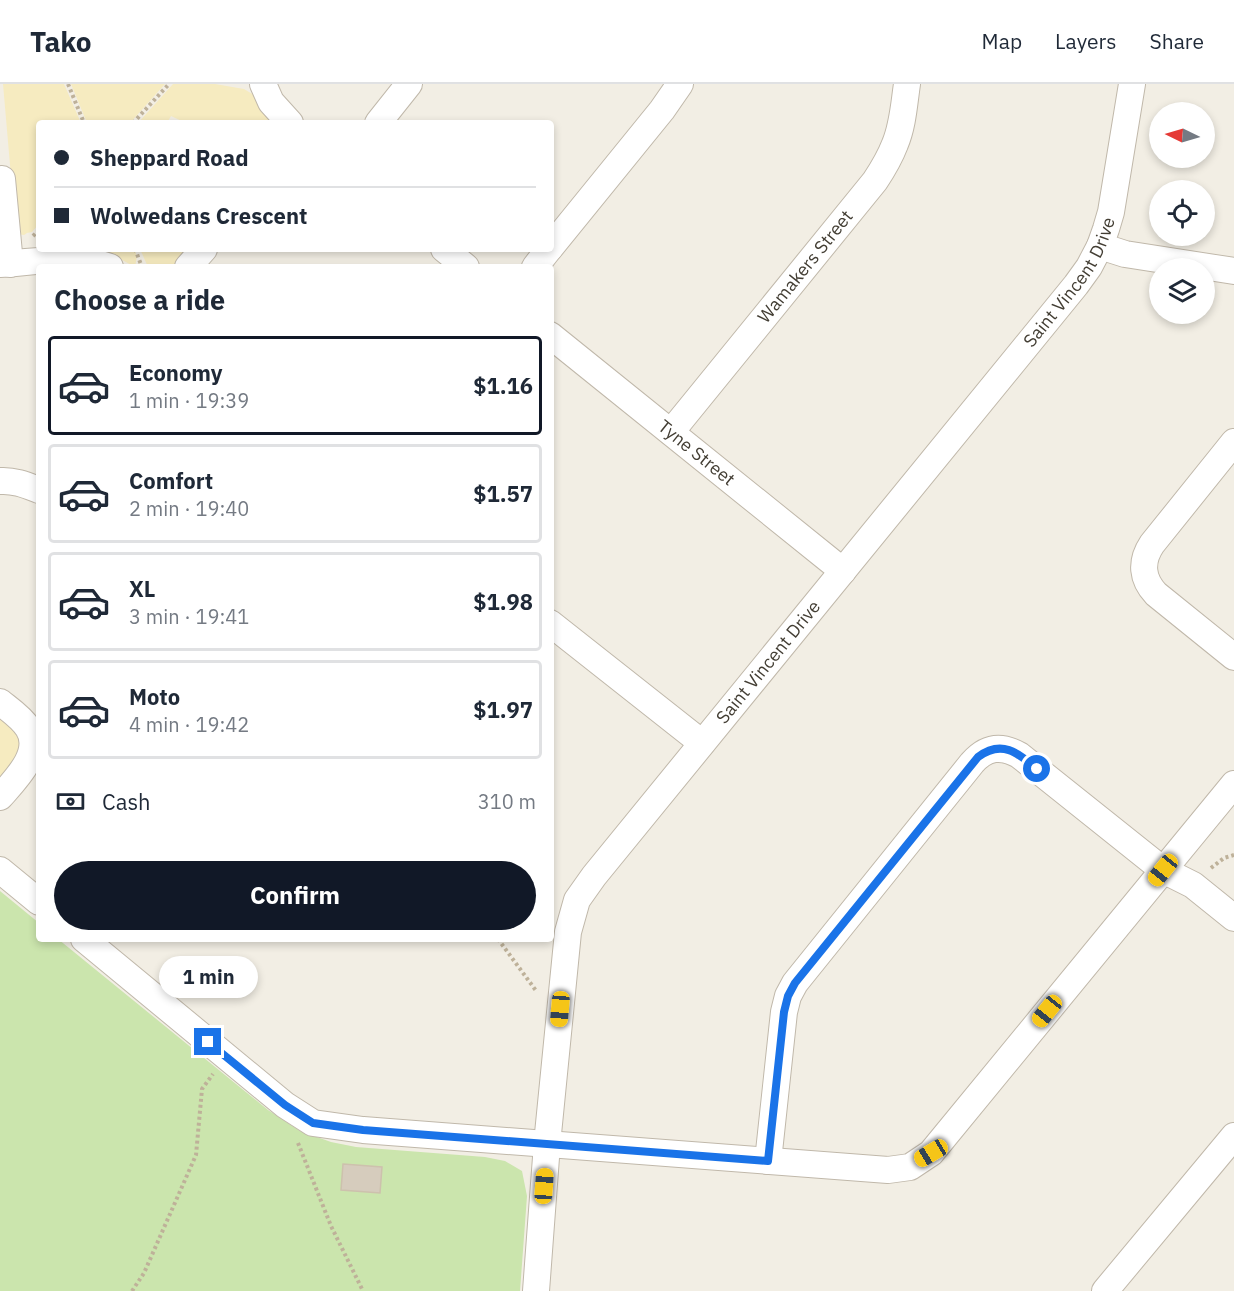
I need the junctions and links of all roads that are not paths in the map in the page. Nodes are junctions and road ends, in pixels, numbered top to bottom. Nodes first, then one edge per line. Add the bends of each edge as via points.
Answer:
1 (262, 84) edge
2 (409, 84) edge
3 (680, 84) edge
4 (907, 84) edge
5 (1132, 84) edge
6 (287, 120) edge
7 (380, 120) edge
8 (2, 179) dead end
9 (554, 243) edge
10 (1100, 246) junction
11 (201, 252) edge
12 (448, 252) edge
13 (547, 252) edge
14 (5, 264) edge
15 (102, 264) edge
16 (191, 264) edge
17 (462, 264) edge
18 (537, 264) edge
19 (1234, 271) edge
20 (554, 338) edge
21 (671, 432) junction
22 (1234, 442) edge
23 (0, 481) edge
24 (36, 489) edge
25 (843, 571) junction
26 (554, 626) edge
27 (1234, 657) edge
28 (0, 702) edge
29 (702, 743) junction
30 (1234, 784) edge
31 (0, 797) edge
32 (0, 870) edge
33 (1163, 870) junction
34 (36, 900) edge
35 (1231, 916) edge
36 (88, 942) edge
37 (1234, 1136) edge
38 (547, 1144) junction
39 (768, 1161) junction
40 (536, 1291) edge
41 (1105, 1291) edge

1 - 6 street
2 - 7 street
3 - 9 street
4 - 21 street, Wamakers Street via 896,143 875,181
5 - 10 street, Saint Vincent Drive via 1111,212
8 - 14 street
10 - 19 street via 1125,254
10 - 25 street, Saint Vincent Drive via 1076,285
11 - 16 street
12 - 17 street
13 - 18 street
14 - 15 street via 52,260
20 - 21 street, Tyne Street
21 - 25 street, Tyne Street
22 - 27 street via 1152,544 1143,571 1156,594
23 - 24 street
25 - 29 street, Saint Vincent Drive
26 - 29 street
28 - 31 street via 29,729 33,742 24,768
29 - 38 street, Saint Vincent Drive via 577,900 568,932
30 - 33 street
32 - 34 street
33 - 35 street via 1192,885
33 - 39 street via 931,1153 910,1167 888,1170
33 - 39 street via 1019,755 1000,748 984,752 788,996
36 - 38 street via 285,1105 313,1123
37 - 41 street
38 - 39 street
38 - 40 street, Saint Vincent Drive

